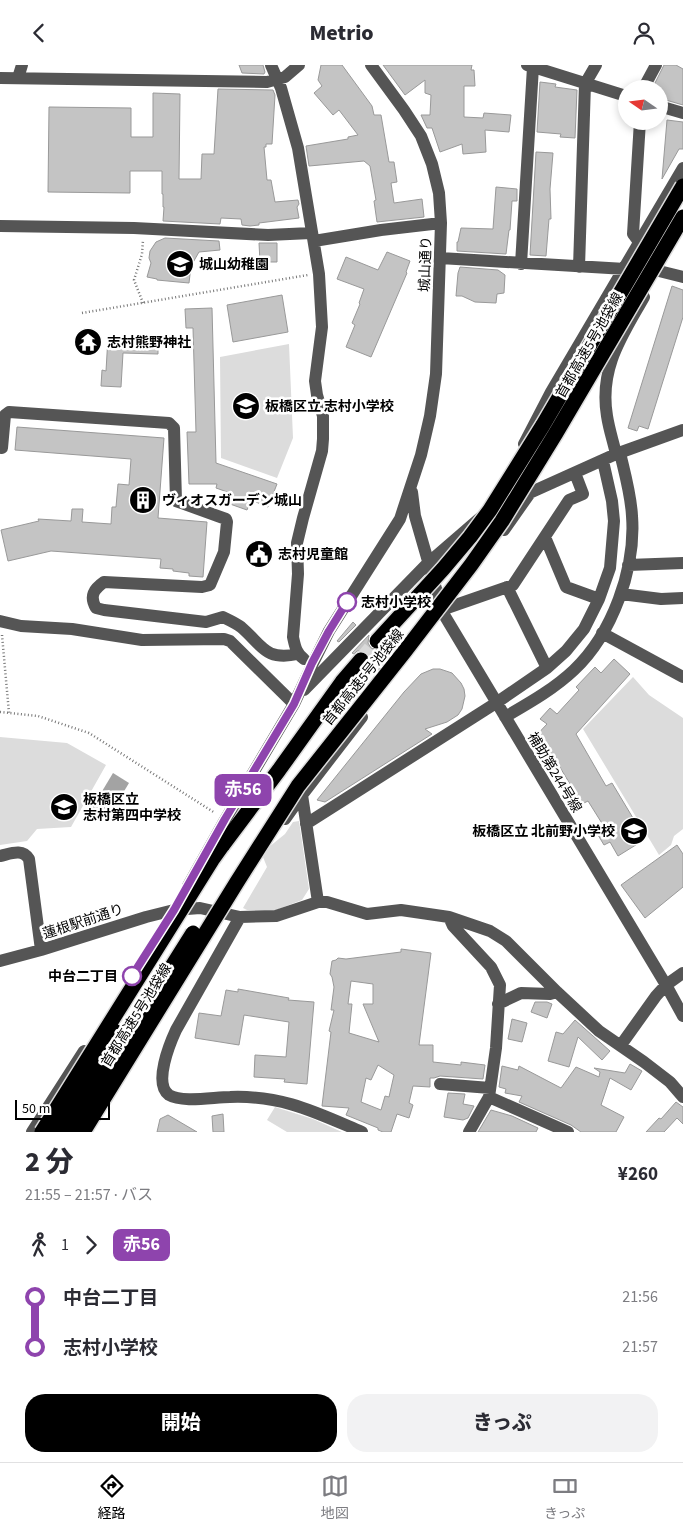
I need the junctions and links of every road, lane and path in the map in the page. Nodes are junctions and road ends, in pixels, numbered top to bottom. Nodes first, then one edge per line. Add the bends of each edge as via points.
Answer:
1 (22, 65) edge
2 (271, 65) edge
3 (299, 65) edge
4 (371, 65) edge
5 (596, 65) edge
6 (656, 65) edge
7 (532, 66) edge
8 (0, 78) edge
9 (18, 78) junction
10 (278, 79) junction
11 (648, 80) edge
12 (585, 84) junction
13 (618, 94) edge
14 (668, 109) edge
15 (683, 113) edge
16 (639, 130) edge
17 (683, 168) edge
18 (683, 186) edge
19 (683, 217) edge
20 (441, 223) junction
21 (0, 226) edge
22 (145, 228) junction
23 (683, 230) edge
24 (313, 237) junction
25 (639, 242) junction
26 (440, 258) junction
27 (521, 264) junction
28 (579, 267) junction
29 (623, 270) junction
30 (659, 271) junction
31 (319, 273) junction
32 (683, 277) edge
33 (143, 303) junction
34 (82, 313) dead end
35 (683, 430) edge
36 (2, 448) dead end
37 (618, 453) junction
38 (603, 461) junction
39 (575, 473) junction
40 (414, 480) junction
41 (530, 493) junction
42 (487, 512) junction
43 (545, 537) junction
44 (428, 563) junction
45 (683, 563) edge
46 (628, 565) junction
47 (507, 587) junction
48 (621, 594) junction
49 (683, 598) edge
50 (599, 599) junction
51 (445, 611) junction
52 (0, 621) edge
53 (602, 633) junction
54 (377, 641) tunnel mouth
55 (298, 654) junction
56 (361, 660) tunnel mouth
57 (312, 663) junction
58 (547, 668) junction
59 (683, 677) edge
60 (296, 701) junction
61 (496, 703) junction
62 (0, 712) edge
63 (9, 713) junction
64 (505, 717) junction
65 (302, 795) junction
66 (281, 813) junction
67 (225, 819) junction
68 (306, 824) junction
69 (0, 856) edge
70 (212, 861) junction
71 (318, 901) junction
72 (174, 910) junction
73 (221, 912) junction
74 (240, 917) junction
75 (449, 917) junction
76 (41, 950) junction
77 (0, 961) edge
78 (677, 986) edge
79 (557, 992) junction
80 (498, 1004) junction
81 (683, 1016) edge
82 (621, 1045) junction
83 (440, 1084) dead end
84 (490, 1092) junction
85 (681, 1094) edge
86 (32, 1132) edge
87 (42, 1132) edge
88 (57, 1132) edge
89 (68, 1132) edge
90 (84, 1132) edge
91 (362, 1132) edge
92 (469, 1132) edge
93 (568, 1132) edge

1 - 9 street
2 - 10 street
3 - 10 street
4 - 20 street, 城山通り via 421,136 434,171
5 - 12 street
6 - 11 street
7 - 12 street
7 - 27 street
8 - 9 street
9 - 10 street via 267,82
10 - 24 street via 298,148
12 - 13 street
12 - 28 street
14 - 15 street
16 - 25 street via 633,234
17 - 25 street
18 - 54 highway, 首都高速5号池袋線, bridge via 490,510 443,569
19 - 66 highway, 首都高速5号池袋線, bridge via 502,521 406,651 298,786
20 - 24 street
20 - 26 street, 城山通り
21 - 22 street
22 - 24 street
22 - 33 path via 142,254 134,279
23 - 30 street
24 - 31 street
25 - 29 street
26 - 27 street
26 - 40 street, 城山通り via 434,395
27 - 28 street
28 - 29 street
29 - 30 street
29 - 42 street via 551,392
30 - 32 street
30 - 37 street via 614,350 606,375 607,415
31 - 33 path
31 - 55 street via 322,327 315,381 324,433 297,543 293,637
33 - 34 path
35 - 37 street
36 - 55 street via 5,415 9,412 169,423 174,428 176,501 227,522 224,552 210,585 104,582 96,587 92,602 96,608 104,610 206,622 223,617 239,625 272,655
37 - 38 street
37 - 46 street via 630,495 632,519
38 - 39 street
38 - 50 street via 614,521 610,568
39 - 41 street
39 - 43 street via 583,494 569,500
40 - 44 street, 補助第244号線 via 413,507
40 - 57 street via 400,519
41 - 42 street
41 - 51 street
42 - 44 street
43 - 47 street via 513,585
43 - 50 street via 566,587
44 - 51 street, 補助第244号線
44 - 60 street
45 - 46 street
46 - 48 street
47 - 51 street
47 - 58 street
48 - 49 street
48 - 53 street
50 - 58 street via 584,629
51 - 61 street, 補助第244号線
51 - 65 street
52 - 60 street via 142,639 224,639
52 - 63 path
53 - 59 street
53 - 64 street via 587,656 562,680
55 - 57 street
56 - 70 highway, 首都高速5号池袋線, bridge
57 - 60 street
58 - 61 street
60 - 67 street
61 - 64 street, 補助第244号線
61 - 68 street
62 - 63 path
63 - 67 path via 38,716 89,733
64 - 78 street, 補助第244号線
65 - 68 street
65 - 73 street
66 - 89 highway, bridge via 218,893
66 - 90 highway, 首都高速5号池袋線, bridge
67 - 72 street
68 - 71 street
69 - 76 street via 19,852 29,859
70 - 87 highway, 首都高速5号池袋線, bridge
70 - 88 highway, bridge via 176,931
71 - 74 street, 蓮根駅前通り via 276,917
71 - 75 street via 367,914 401,910
72 - 73 street, 蓮根駅前通り
72 - 76 street, 蓮根駅前通り
72 - 86 street
73 - 74 street, 蓮根駅前通り
73 - 90 street
74 - 91 street via 170,1043 162,1070 164,1089 168,1095 186,1099 242,1097 278,1100 299,1105
75 - 79 street via 490,931 506,941
75 - 80 street via 453,926 492,967 500,985
76 - 77 street, 蓮根駅前通り
78 - 81 street, 補助第244号線
78 - 82 street via 656,996
79 - 80 street via 521,993
79 - 82 street via 599,1031
80 - 84 street
82 - 85 street
83 - 84 street
84 - 92 street
84 - 93 street

